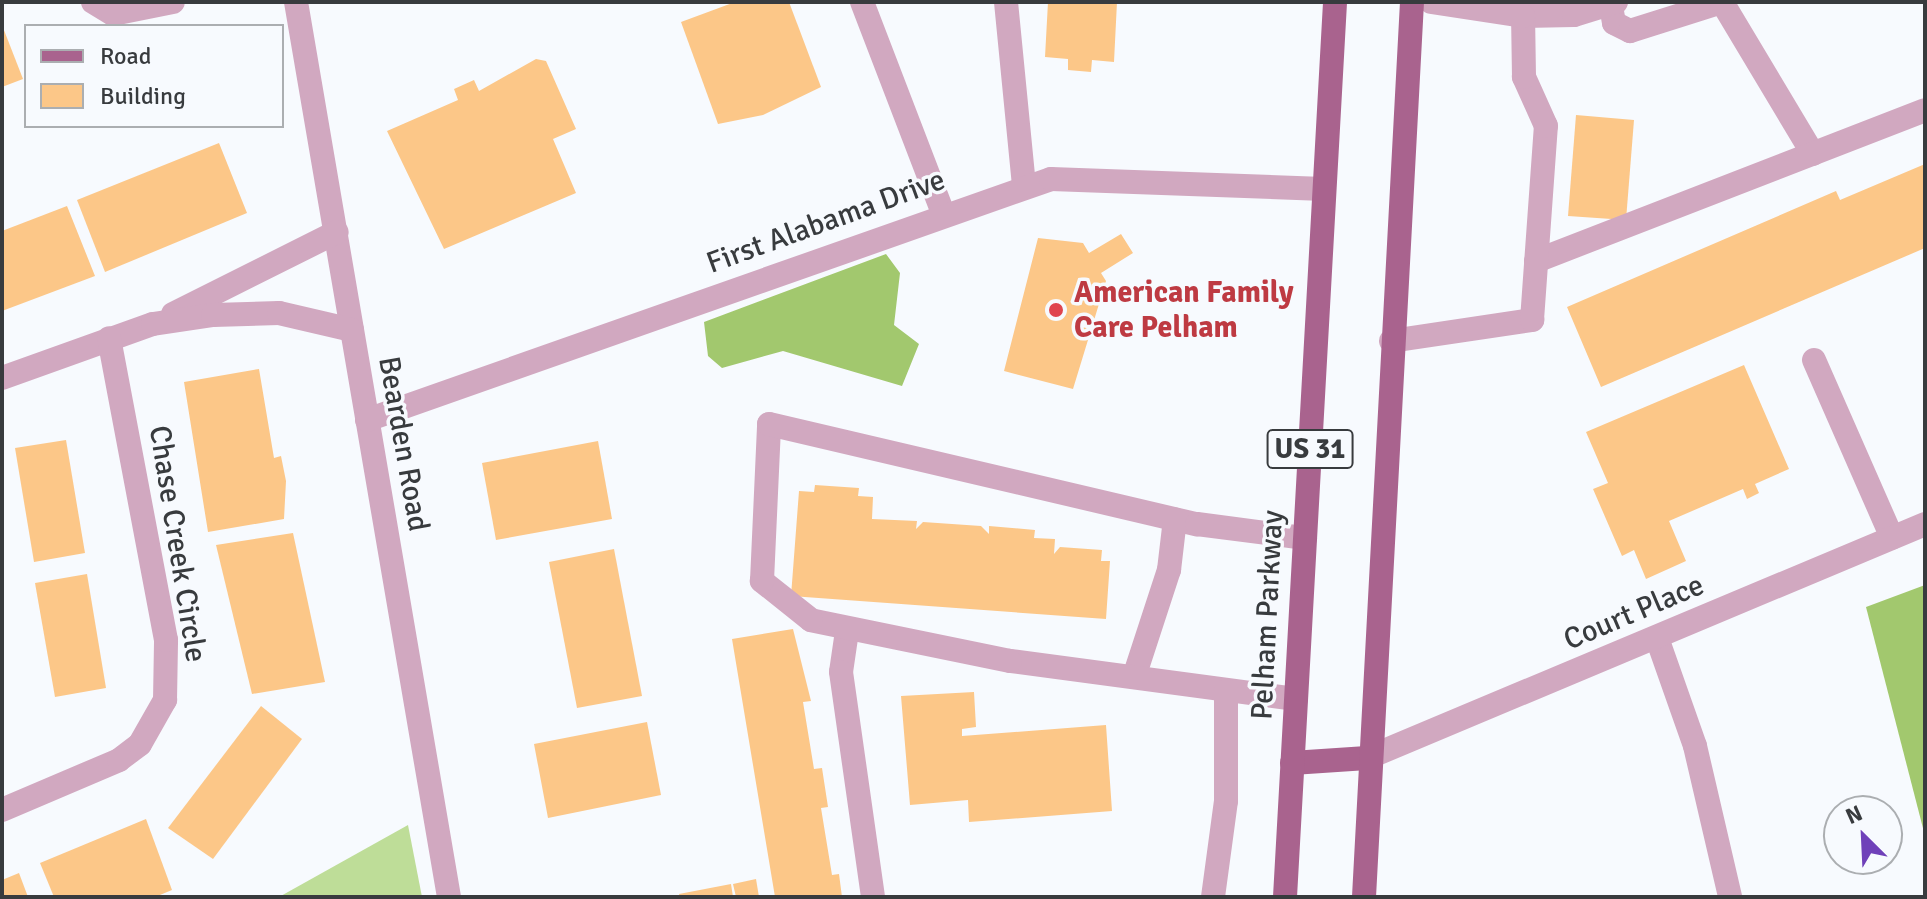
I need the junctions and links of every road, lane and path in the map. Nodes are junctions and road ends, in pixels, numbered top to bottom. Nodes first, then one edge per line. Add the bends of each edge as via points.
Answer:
1 (93, 2) edge
2 (173, 2) edge
3 (296, 2) edge
4 (862, 2) edge
5 (1006, 2) edge
6 (1335, 2) edge
7 (1412, 2) edge
8 (1431, 2) edge
9 (1613, 4) edge
10 (1523, 16) junction
11 (1925, 110) edge
12 (1813, 154) junction
13 (1024, 186) junction
14 (1324, 189) junction
15 (943, 213) junction
16 (337, 232) junction
17 (1536, 261) junction
18 (153, 324) junction
19 (352, 330) junction
20 (109, 338) junction
21 (1391, 341) junction
22 (1814, 360) dead end
23 (2, 378) edge
24 (367, 420) junction
25 (1175, 519) junction
26 (1925, 524) edge
27 (1305, 538) junction
28 (1892, 538) junction
29 (847, 631) junction
30 (1657, 638) junction
31 (1134, 677) junction
32 (1226, 691) junction
33 (1296, 699) junction
34 (1367, 758) junction
35 (1292, 763) junction
36 (2, 810) edge
37 (449, 897) edge
38 (873, 897) edge
39 (1213, 897) edge
40 (1285, 897) edge
41 (1364, 897) edge
42 (1730, 897) edge

1 - 2 street via 113,14
3 - 16 street, Bearden Road
4 - 15 street
5 - 13 street
6 - 14 main road, Pelham Parkway / US 31
7 - 21 main road, US 31
8 - 10 street
9 - 10 street
9 - 12 street via 1614,23 1630,31 1722,2
10 - 17 street via 1524,77 1546,126
11 - 12 street
12 - 17 street
13 - 14 street, First Alabama Drive via 1079,175
13 - 15 street, First Alabama Drive
14 - 27 main road, Pelham Parkway / US 31
15 - 24 street, First Alabama Drive
16 - 18 street
16 - 19 street, Bearden Road
17 - 21 street via 1532,320
18 - 19 street via 247,312
18 - 20 street
19 - 24 street, Bearden Road
20 - 23 street
20 - 36 street, Chase Creek Circle via 166,640 165,700 140,744 119,760
21 - 34 main road, US 31
22 - 28 street
24 - 37 street, Bearden Road
25 - 27 street
25 - 29 street via 769,424 762,581 811,620
25 - 31 street via 1169,570
26 - 28 street, Court Place
27 - 33 main road, Pelham Parkway / US 31
28 - 30 street, Court Place
29 - 31 street
29 - 38 street via 841,672
30 - 34 street, Court Place
30 - 42 street via 1695,746
31 - 32 street
32 - 33 street
32 - 39 street via 1226,801
33 - 35 main road, Pelham Parkway / US 31
34 - 35 main road
34 - 41 main road, US 31
35 - 40 main road, Pelham Parkway / US 31

